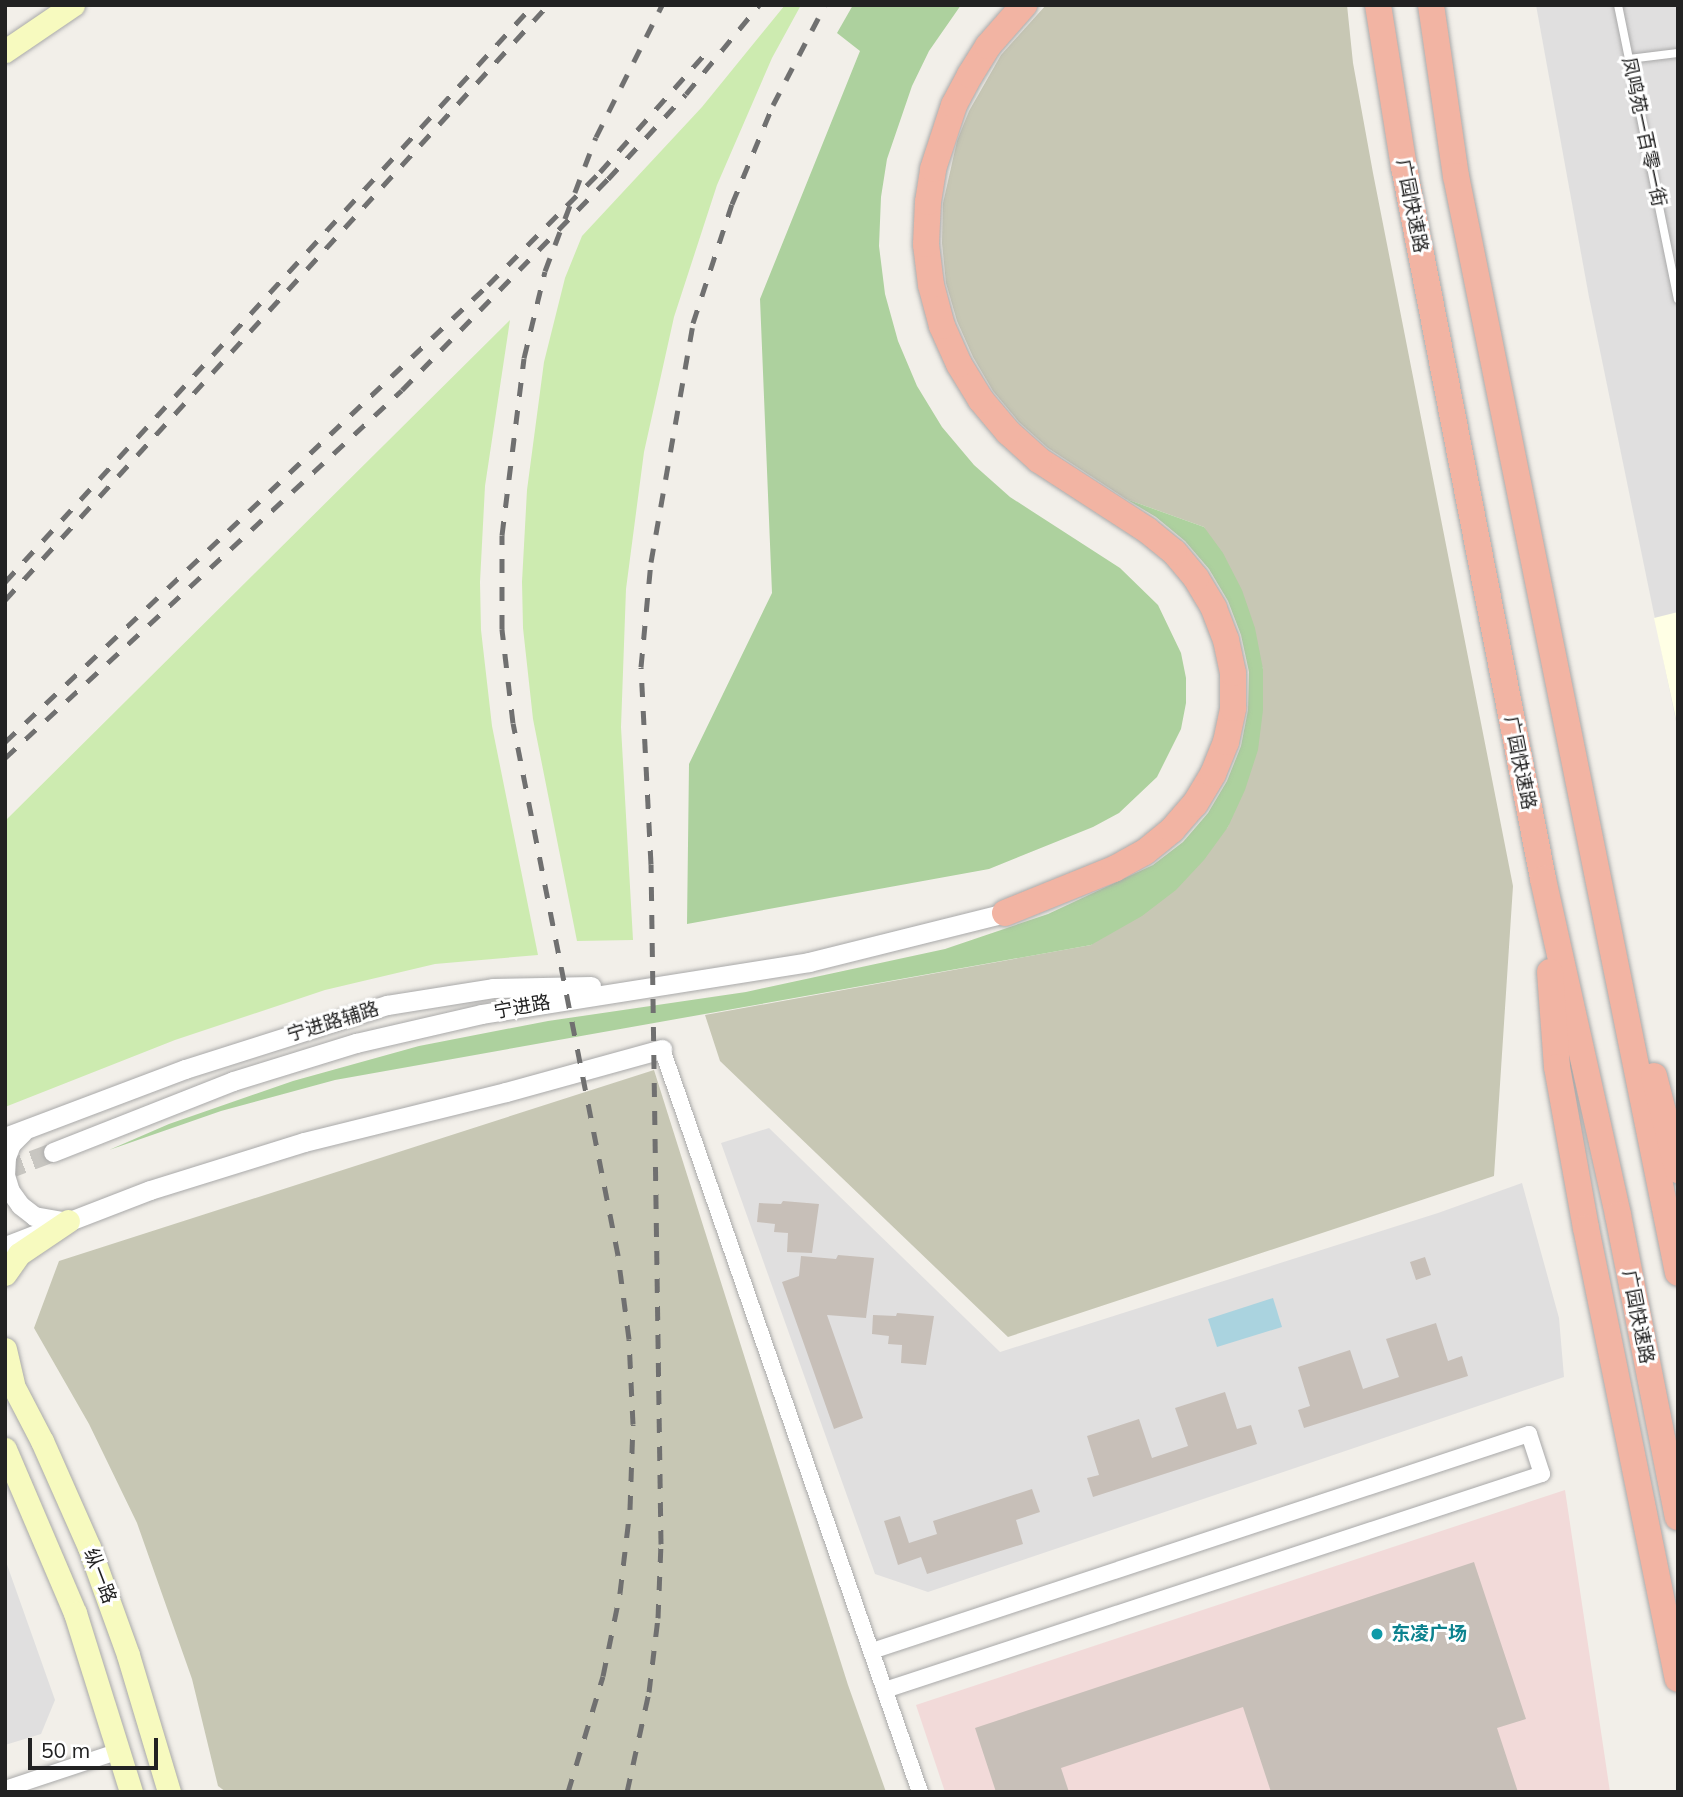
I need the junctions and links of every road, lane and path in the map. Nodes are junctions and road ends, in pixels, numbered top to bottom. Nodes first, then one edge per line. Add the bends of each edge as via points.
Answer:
1 (73, 5) edge
2 (1024, 5) edge
3 (1378, 5) edge
4 (1431, 5) edge
5 (1618, 5) edge
6 (5, 51) edge
7 (1678, 53) edge
8 (1629, 59) junction
9 (1678, 299) edge
10 (1578, 785) junction
11 (1543, 879) junction
12 (1006, 913) joint
13 (677, 985) junction
14 (662, 1049) joint
15 (33, 1126) junction
16 (5, 1137) edge
17 (52, 1152) tunnel mouth
18 (1678, 1170) edge
19 (68, 1221) junction
20 (5, 1245) edge
21 (1678, 1273) edge
22 (5, 1274) edge
23 (5, 1349) edge
24 (9, 1377) edge
25 (5, 1449) edge
26 (1678, 1517) edge
27 (872, 1651) junction
28 (1678, 1679) edge
29 (885, 1690) junction
30 (119, 1751) junction
31 (5, 1789) edge
32 (121, 1792) edge
33 (131, 1792) edge
34 (169, 1792) edge
35 (920, 1792) edge

1 - 6 main road
2 - 12 highway via 970,75 954,104 933,169 926,244 942,326 981,400 1008,432 1039,460 1147,530 1196,578 1214,607 1226,640 1233,673 1233,708 1213,775 1172,830 1114,869
3 - 11 highway, 广园快速路 via 1404,167
4 - 10 highway via 1457,176
5 - 8 lane, 凤鸣苑一百零一街
7 - 8 lane
8 - 9 lane, 凤鸣苑一百零一街
10 - 18 highway
10 - 21 highway
11 - 26 highway, 广园快速路 via 1618,1215
11 - 28 highway via 1557,1068
12 - 13 street, 宁进路 via 809,962
13 - 15 street, 宁进路辅路 via 493,988 387,1005 185,1069
13 - 17 street, 宁进路 via 482,1014 356,1043 233,1081
14 - 19 street via 304,1142
14 - 27 street
15 - 16 street, 宁进路辅路
15 - 19 street via 11,1144 6,1157 10,1191 34,1216
19 - 20 street
19 - 22 main road via 19,1254
23 - 24 main road, 纵一路
24 - 34 main road, 纵一路 via 97,1568
25 - 30 main road, 纵一路 via 75,1613
27 - 29 street
27 - 29 street via 1529,1434 1542,1474
29 - 35 street
30 - 31 street
30 - 32 main road
30 - 33 main road, 纵一路

